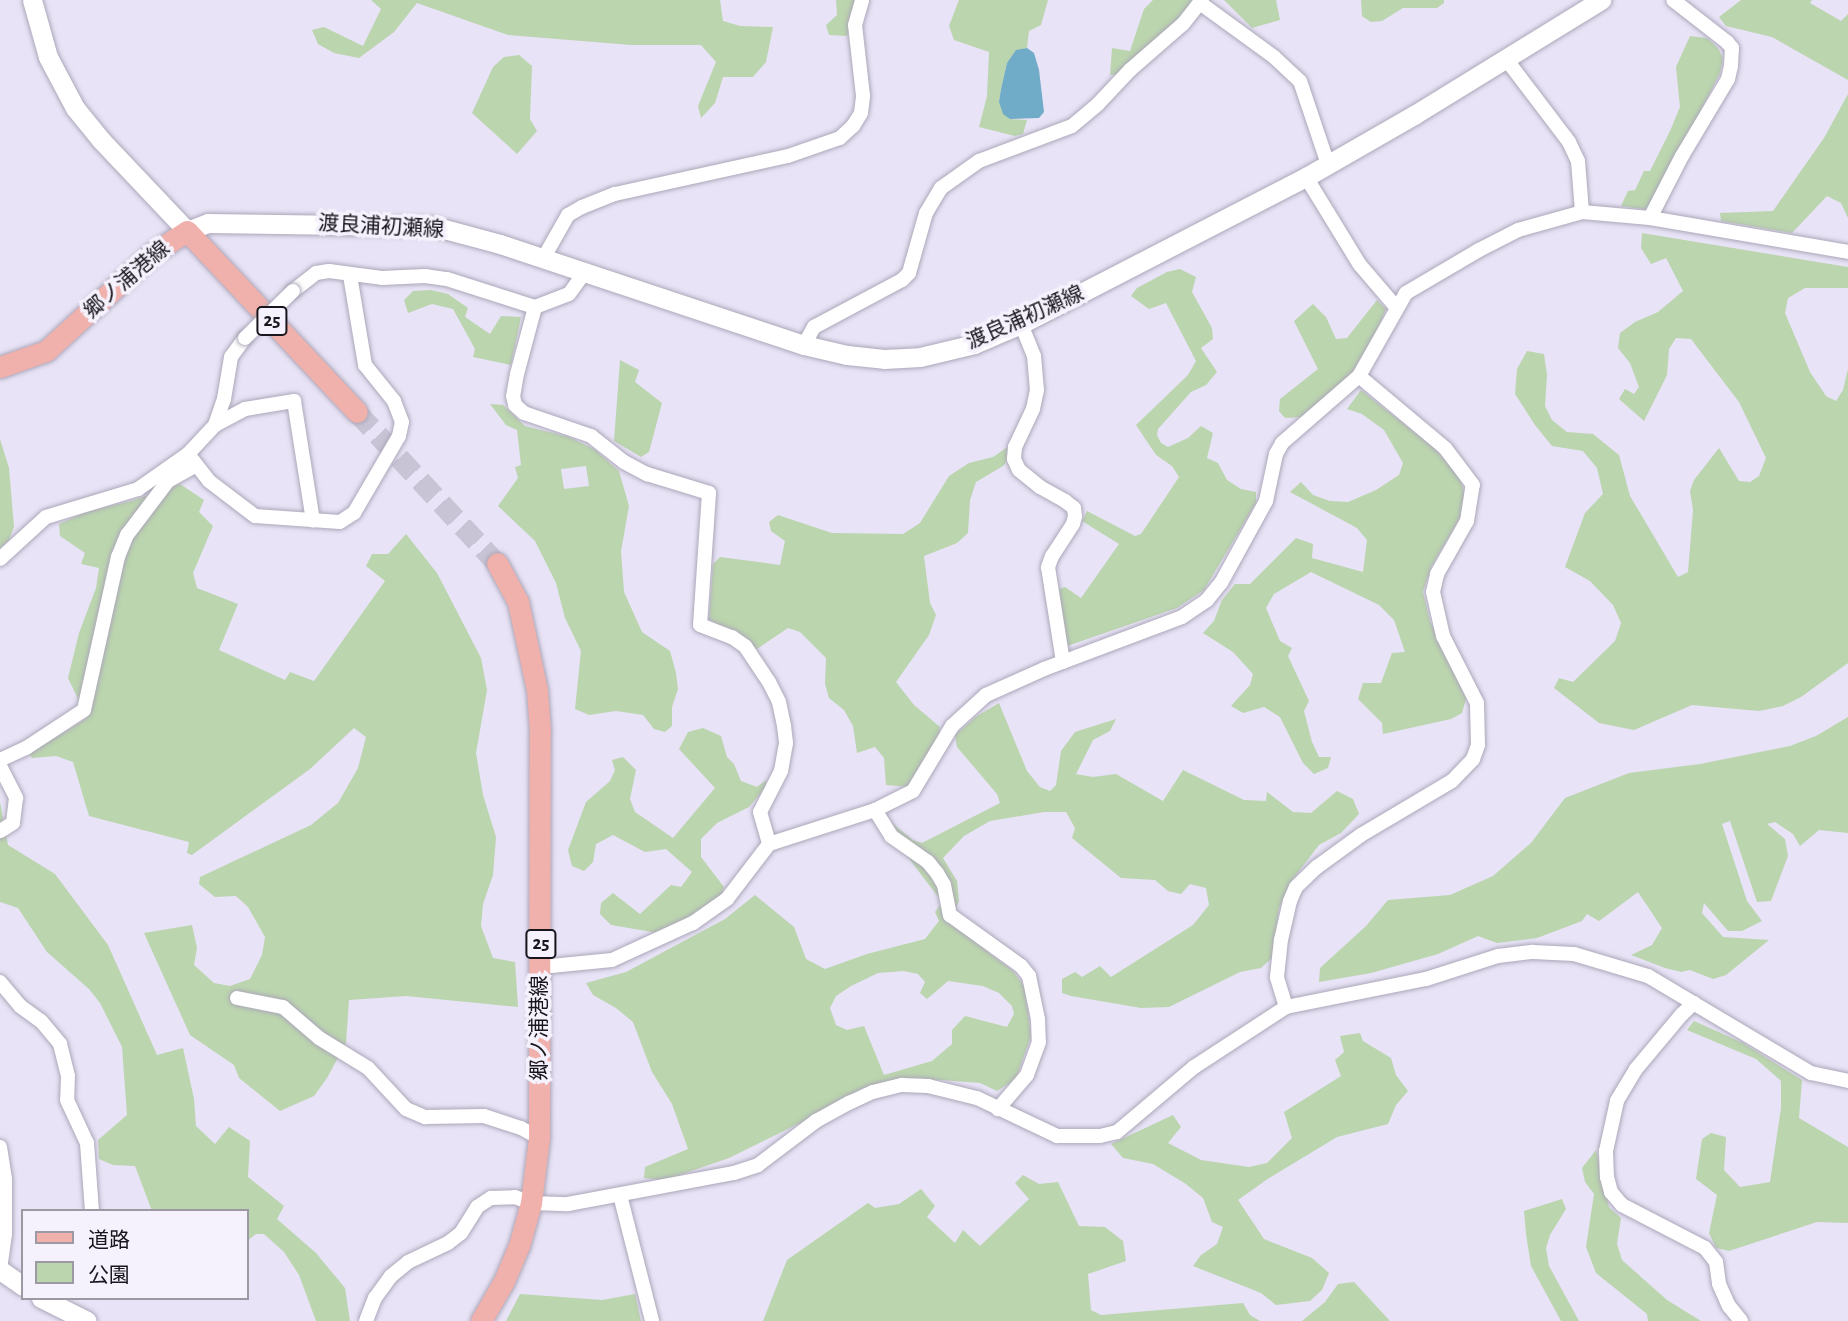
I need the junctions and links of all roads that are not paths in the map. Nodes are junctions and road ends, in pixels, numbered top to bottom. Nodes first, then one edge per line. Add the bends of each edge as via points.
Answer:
1 (32, 0) edge
2 (862, 0) edge
3 (1601, 0) edge
4 (1673, 0) edge
5 (1201, 1) edge
6 (1506, 59) junction
7 (1328, 164) junction
8 (1306, 177) junction
9 (1582, 212) junction
10 (1650, 218) junction
11 (187, 232) junction
12 (1848, 252) edge
13 (543, 259) junction
14 (584, 274) junction
15 (350, 275) junction
16 (535, 307) junction
17 (1395, 307) junction
18 (1021, 324) junction
19 (804, 345) junction
20 (0, 367) edge
21 (1359, 376) junction
22 (357, 412) tunnel mouth
23 (215, 425) junction
24 (191, 460) junction
25 (313, 521) junction
26 (0, 559) edge
27 (497, 563) tunnel mouth
28 (1063, 662) junction
29 (0, 760) edge
30 (0, 766) edge
31 (876, 810) junction
32 (0, 831) edge
33 (769, 844) junction
34 (541, 967) junction
35 (0, 982) edge
36 (237, 998) dead end
37 (1694, 1003) junction
38 (1286, 1007) junction
39 (1848, 1081) edge
40 (998, 1109) junction
41 (539, 1138) junction
42 (0, 1147) edge
43 (620, 1195) junction
44 (531, 1202) junction
45 (92, 1209) edge
46 (0, 1270) edge
47 (21, 1285) edge
48 (51, 1301) edge
49 (87, 1321) edge
50 (366, 1321) edge
51 (481, 1321) edge
52 (652, 1321) edge
53 (1741, 1321) edge

1 - 11 main road via 48,57 75,108
2 - 13 street via 855,25 861,113 841,138 788,156 615,194 582,207 568,215
3 - 6 main road, 渡良浦初瀬線
4 - 10 street via 1727,42 1732,48 1731,66
5 - 7 street via 1300,81
5 - 19 street via 1183,24 1072,126 979,161 941,188 926,214 909,272 814,327
6 - 7 main road, 渡良浦初瀬線
6 - 9 street via 1569,142 1577,161
7 - 8 main road, 渡良浦初瀬線
8 - 17 street via 1360,265
8 - 18 main road, 渡良浦初瀬線
9 - 10 street
9 - 17 street via 1518,230 1406,293
10 - 12 street
11 - 13 main road, 渡良浦初瀬線 via 208,223 413,225 460,232
11 - 20 main road, 郷ノ浦港線 via 153,253 46,351
11 - 22 main road, 郷ノ浦港線 / 25
13 - 14 main road, 渡良浦初瀬線
14 - 16 street via 569,294
14 - 19 main road, 渡良浦初瀬線
15 - 16 street via 447,279
15 - 23 street, bridge via 316,273 245,338 231,357
15 - 25 street via 365,365 400,411 401,429 354,513 340,522
16 - 33 street via 517,374 515,405 524,413 591,436 648,474 709,493 700,625 745,646 779,702 784,726 781,771 760,812
17 - 21 street
18 - 19 main road, 渡良浦初瀬線 via 974,344 920,357 884,359
18 - 28 street via 1034,355 1037,390 1014,459 1019,470 1074,508 1075,516 1048,567
21 - 28 street via 1282,443 1266,501 1207,600 1181,618
21 - 38 street via 1445,448 1473,485 1468,521 1437,574 1433,592 1443,636 1478,703 1478,745 1473,759 1452,781 1361,835 1296,887 1281,940 1277,977
23 - 24 street
23 - 25 street via 245,409 294,401
24 - 25 street via 255,516
24 - 26 street via 138,489 46,517
24 - 29 street via 168,481 127,535 84,710
27 - 34 main road, 郷ノ浦港線 / 25 via 518,602 537,690
28 - 31 street via 986,695 952,726 913,791
30 - 32 street via 16,798 13,823
31 - 33 street
31 - 40 street via 891,836 937,873 950,915 1021,965 1029,976 1039,1042 1027,1075
33 - 34 street via 727,899 693,923 612,960
34 - 41 main road, 郷ノ浦港線 / 25
35 - 45 street via 60,1044 68,1076 67,1100 87,1143
36 - 41 street via 283,1007 319,1038 368,1068 406,1109 425,1117 484,1116
37 - 38 street via 1648,976 1611,963 1574,954 1533,952 1498,956 1426,979
37 - 39 street via 1811,1073
37 - 53 street via 1620,1093 1606,1151 1607,1177 1611,1192 1622,1205 1706,1248 1716,1262 1729,1306
38 - 40 street via 1194,1067 1117,1132 1080,1138 1057,1136
40 - 43 street via 977,1098 902,1084 873,1091 816,1121 758,1165
41 - 44 main road, 郷ノ浦港線 / 25
42 - 46 street via 5,1179
43 - 44 street via 568,1204
43 - 52 street
44 - 50 street via 502,1196 477,1207 461,1233 391,1276
44 - 51 main road, 郷ノ浦港線 / 25 via 519,1246
46 - 47 main road
48 - 49 main road

